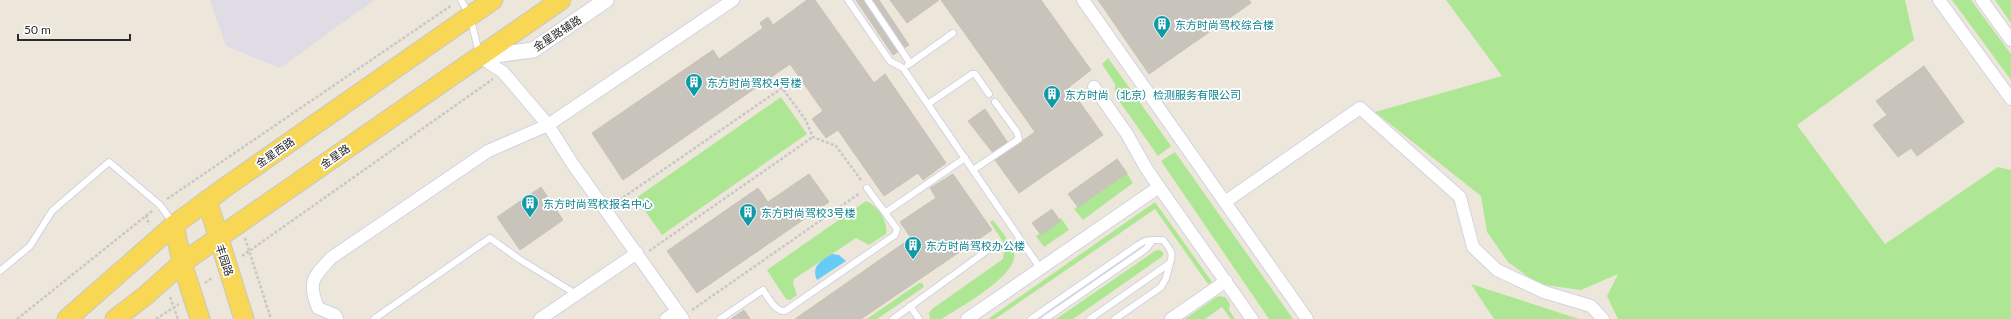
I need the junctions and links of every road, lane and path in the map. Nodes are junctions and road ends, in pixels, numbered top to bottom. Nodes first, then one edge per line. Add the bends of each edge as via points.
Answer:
1 (493, 0) edge
2 (561, 0) edge
3 (606, 0) edge
4 (733, 0) edge
5 (848, 0) edge
6 (868, 0) edge
7 (1083, 0) edge
8 (1939, 0) edge
9 (1982, 0) edge
10 (452, 4) dead end
11 (466, 8) edge
12 (953, 33) dead end
13 (2011, 40) edge
14 (480, 57) junction
15 (910, 63) junction
16 (903, 68) junction
17 (980, 68) dead end
18 (503, 72) junction
19 (972, 74) junction
20 (1094, 87) dead end
21 (990, 94) dead end
22 (2011, 99) edge
23 (995, 102) dead end
24 (928, 104) junction
25 (548, 125) junction
26 (813, 137) junction
27 (965, 158) junction
28 (973, 170) junction
29 (1159, 187) junction
30 (867, 188) junction
31 (207, 200) junction
32 (1225, 202) junction
33 (160, 205) junction
34 (606, 210) junction
35 (886, 212) junction
36 (174, 225) junction
37 (218, 238) junction
38 (1153, 240) junction
39 (992, 247) dead end
40 (638, 256) junction
41 (182, 263) junction
42 (1170, 263) junction
43 (227, 266) junction
44 (1040, 268) junction
45 (0, 271) edge
46 (1226, 281) junction
47 (191, 294) junction
48 (576, 294) junction
49 (86, 302) junction
50 (910, 306) junction
51 (681, 316) edge
52 (17, 319) edge
53 (62, 319) edge
54 (67, 319) edge
55 (115, 319) edge
56 (156, 319) edge
57 (200, 319) edge
58 (244, 319) edge
59 (337, 319) edge
60 (374, 319) edge
61 (540, 319) edge
62 (666, 319) edge
63 (720, 319) edge
64 (893, 319) edge
65 (919, 319) edge
66 (967, 319) edge
67 (1031, 319) edge
68 (1045, 319) edge
69 (1090, 319) edge
70 (1115, 319) edge
71 (1171, 319) edge
72 (1252, 319) edge
73 (1307, 319) edge
74 (1603, 319) edge

1 - 11 main road, 金星西路
2 - 14 main road, 金星路
3 - 14 street, 金星路辅路 via 533,50
4 - 25 street
5 - 16 lane via 890,61
6 - 15 lane
7 - 32 street
8 - 22 street
9 - 13 street
10 - 33 path
11 - 14 lane
11 - 31 main road, 金星西路
12 - 15 lane
14 - 18 street
14 - 37 main road, 金星路
15 - 16 lane
16 - 24 lane
17 - 19 lane
18 - 25 street
18 - 43 path
19 - 21 lane via 975,74
19 - 24 lane
20 - 29 street via 1127,134
23 - 28 lane via 1017,132 1019,139
24 - 27 lane
25 - 34 street
25 - 59 street via 488,152 331,258 315,276 311,292 318,308 335,314
26 - 30 path via 836,146
26 - 34 path via 805,119 782,88
26 - 40 path
27 - 28 lane
27 - 35 lane
28 - 44 lane
29 - 44 street
29 - 46 street
30 - 35 lane
30 - 51 path
31 - 36 main road, 金星西路
31 - 37 main road, 丰园路
32 - 73 street
32 - 74 street via 1360,108 1460,197 1473,247 1497,270 1544,292 1591,306
33 - 36 lane
33 - 45 lane via 109,162 52,211 30,246
33 - 52 path
34 - 40 street
35 - 63 lane via 897,229 895,235 785,311 776,308 763,290
36 - 41 main road
36 - 49 main road, 金星西路
37 - 41 main road, 金星路
37 - 43 main road, 丰园路
38 - 42 lane via 1163,240 1170,248 1173,256
38 - 67 lane via 1138,245
38 - 68 lane via 1146,248
39 - 50 lane
40 - 48 street
40 - 51 street
41 - 47 main road
41 - 55 main road, 金星路 via 146,296
42 - 69 lane
42 - 70 lane via 1161,287
43 - 47 path
43 - 58 main road, 丰园路
44 - 66 street
46 - 71 street
46 - 72 street
47 - 56 path
47 - 57 main road
48 - 60 lane via 490,238
48 - 61 street
49 - 53 main road
49 - 54 main road, 金星西路
50 - 64 lane
50 - 65 lane
51 - 62 street

